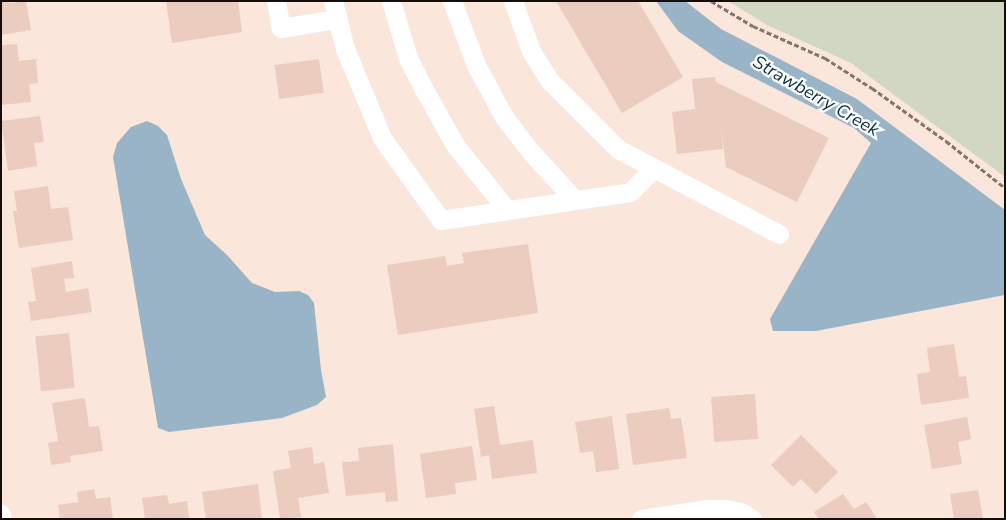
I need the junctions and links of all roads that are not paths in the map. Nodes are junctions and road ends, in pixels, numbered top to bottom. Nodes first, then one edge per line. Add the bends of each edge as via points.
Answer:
1 (276, 1) edge
2 (391, 1) edge
3 (452, 1) edge
4 (513, 1) edge
5 (335, 10) edge
6 (653, 169) junction
7 (575, 200) junction
8 (507, 210) junction
9 (778, 234) dead end
10 (1, 514) edge
11 (748, 516) edge
12 (2, 519) edge
13 (640, 519) edge

1 - 5 street via 281,28
2 - 8 street via 408,58 455,146
3 - 7 street via 476,64 504,117
4 - 6 street via 531,51 550,81 618,149
5 - 8 street via 346,49 382,138 441,220
6 - 7 street via 630,192
6 - 9 street
7 - 8 street
10 - 12 street
11 - 13 street via 726,509 707,509

